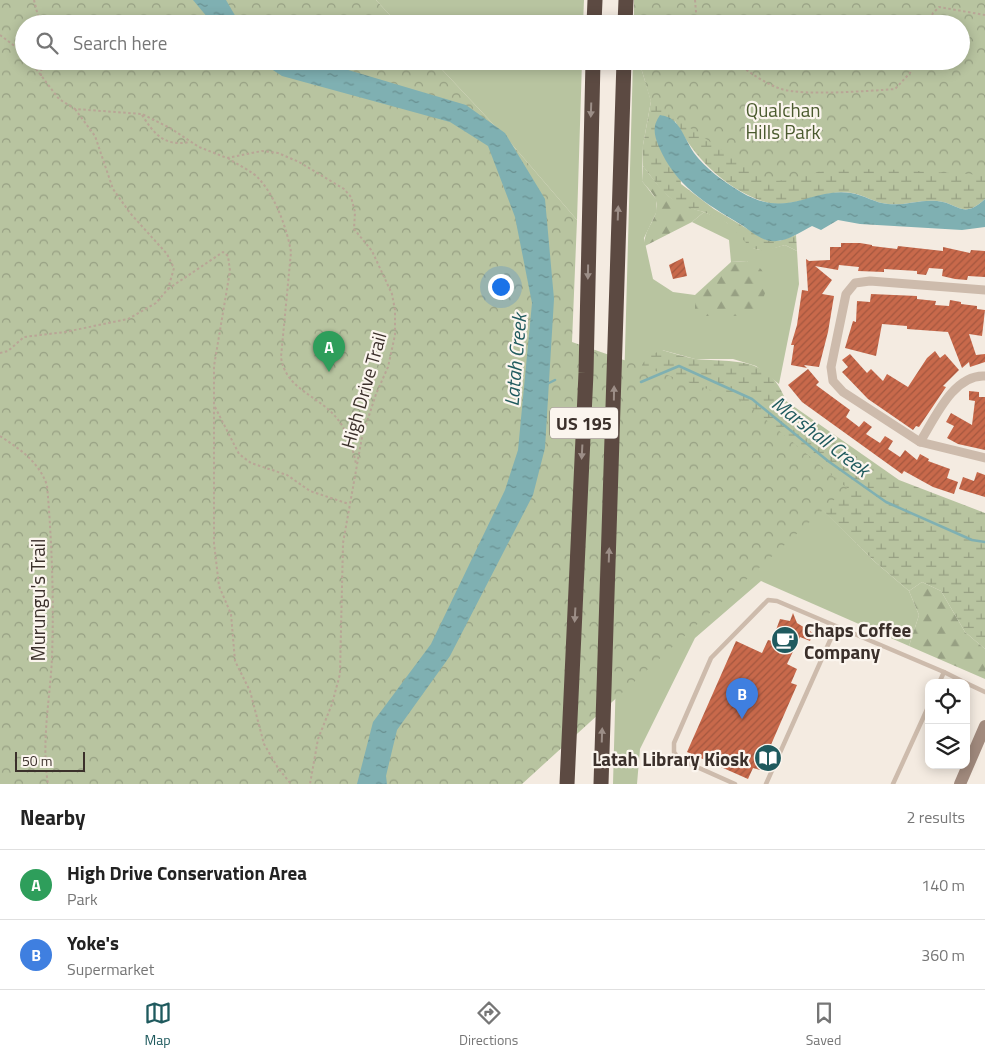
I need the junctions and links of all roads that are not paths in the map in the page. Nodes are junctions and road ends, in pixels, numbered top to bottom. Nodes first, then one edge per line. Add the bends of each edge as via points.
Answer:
1 (595, 0) edge
2 (626, 0) edge
3 (594, 15) edge
4 (625, 15) edge
5 (593, 70) edge
6 (624, 70) edge
7 (985, 290) edge
8 (985, 376) edge
9 (920, 442) junction
10 (985, 458) edge
11 (836, 626) junction
12 (944, 672) junction
13 (941, 679) edge
14 (958, 679) edge
15 (970, 685) edge
16 (985, 692) edge
17 (925, 714) edge
18 (985, 726) edge
19 (568, 784) edge
20 (601, 784) edge
21 (735, 784) edge
22 (766, 784) edge
23 (893, 784) edge
24 (960, 784) edge

1 - 3 highway
2 - 4 highway
5 -> 19 highway, US 195 via 586,374
20 -> 6 highway, US 195
7 - 9 street via 870,281 855,283 846,294 830,368 833,381 843,392
8 - 9 street via 964,380
9 - 10 street
11 - 12 lane
11 - 21 lane via 768,600 711,658 674,743 674,752 678,759
11 - 22 lane
12 - 13 lane
12 - 14 lane
15 - 16 lane
17 - 23 lane
18 - 24 main road

